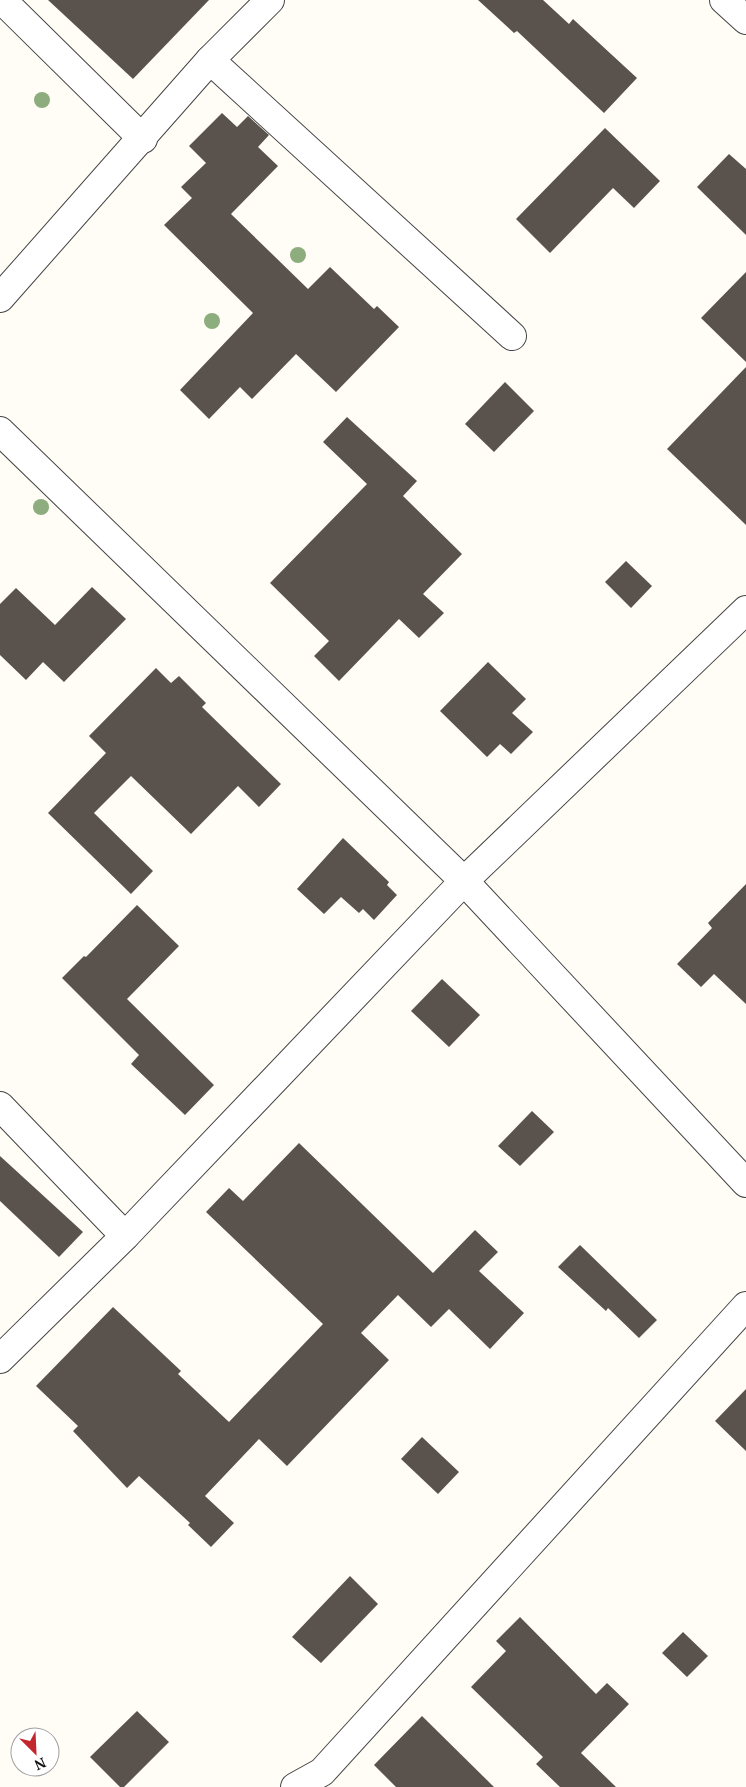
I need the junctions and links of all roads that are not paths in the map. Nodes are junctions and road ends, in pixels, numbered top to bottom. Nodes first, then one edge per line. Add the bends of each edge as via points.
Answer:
1 (2, 0) edge
2 (270, 0) edge
3 (724, 0) edge
4 (746, 20) edge
5 (210, 60) junction
6 (143, 139) junction
7 (0, 298) edge
8 (512, 336) dead end
9 (0, 431) edge
10 (746, 610) edge
11 (464, 881) junction
12 (0, 1106) edge
13 (746, 1183) edge
14 (125, 1236) junction
15 (746, 1306) edge
16 (0, 1359) edge
17 (330, 1780) edge
18 (295, 1787) edge

1 - 6 street
2 - 5 street
3 - 4 street
5 - 6 street
5 - 8 street
6 - 7 street
9 - 11 street
10 - 11 street
11 - 13 street
11 - 14 street
12 - 14 street
14 - 16 street
15 - 17 street
17 - 18 street

